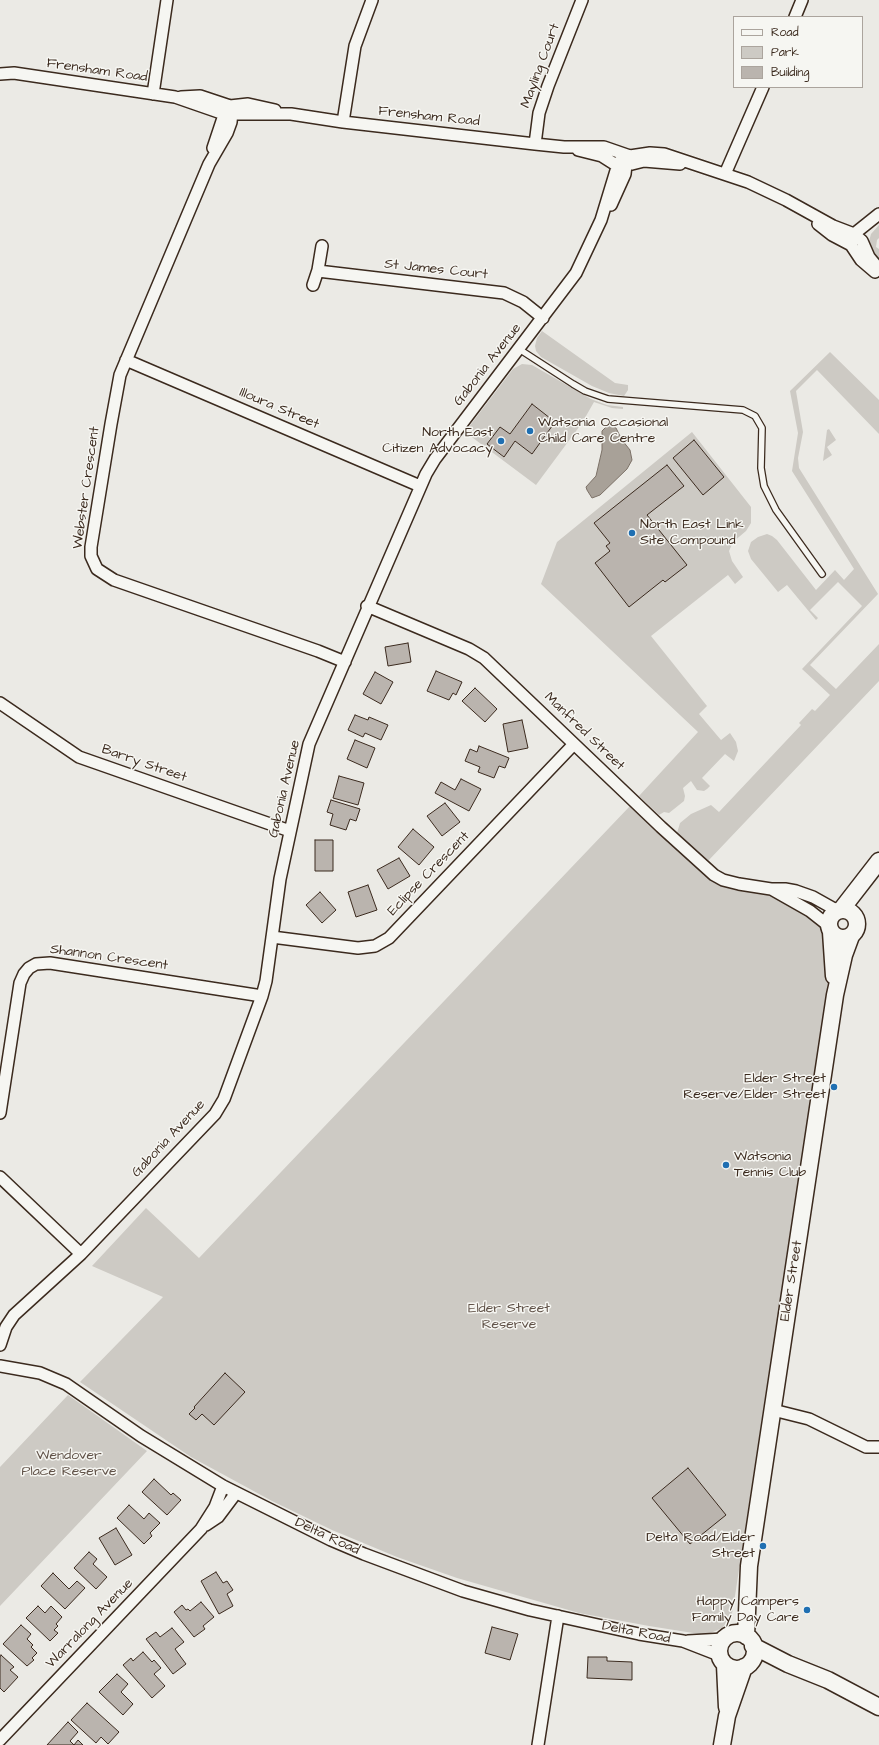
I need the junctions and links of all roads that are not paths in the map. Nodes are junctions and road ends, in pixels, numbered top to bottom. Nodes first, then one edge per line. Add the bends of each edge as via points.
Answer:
1 (167, 0) edge
2 (372, 0) edge
3 (582, 0) edge
4 (802, 0) edge
5 (794, 16) edge
6 (0, 68) edge
7 (14, 73) junction
8 (0, 74) edge
9 (763, 88) edge
10 (153, 94) junction
11 (229, 112) junction
12 (343, 122) junction
13 (536, 144) junction
14 (623, 161) junction
15 (725, 174) junction
16 (878, 216) edge
17 (856, 240) junction
18 (322, 246) dead end
19 (879, 269) edge
20 (318, 271) junction
21 (879, 275) edge
22 (313, 285) dead end
23 (543, 318) junction
24 (519, 349) junction
25 (126, 360) junction
26 (420, 486) junction
27 (822, 574) dead end
28 (368, 606) junction
29 (345, 662) junction
30 (0, 703) edge
31 (574, 744) junction
32 (290, 831) junction
33 (879, 861) edge
34 (879, 865) edge
35 (771, 889) junction
36 (845, 912) junction
37 (830, 929) junction
38 (851, 936) junction
39 (272, 937) junction
40 (835, 995) junction
41 (262, 996) junction
42 (0, 1114) edge
43 (0, 1177) edge
44 (81, 1254) junction
45 (0, 1345) edge
46 (0, 1366) edge
47 (773, 1410) junction
48 (879, 1447) edge
49 (223, 1486) junction
50 (236, 1493) junction
51 (201, 1529) junction
52 (558, 1616) junction
53 (739, 1639) junction
54 (683, 1641) junction
55 (722, 1660) junction
56 (788, 1664) junction
57 (746, 1666) junction
58 (879, 1707) edge
59 (727, 1716) junction
60 (0, 1740) edge
61 (538, 1745) edge
62 (722, 1745) edge

1 - 10 street
2 - 12 street via 355,46
3 - 13 street, Mayling Court via 548,86 538,119
4 - 5 street
6 - 7 street, Frensham Road
7 - 8 street, Frensham Road
7 - 10 street, Frensham Road
9 - 15 street
10 - 11 street, Frensham Road via 175,98 200,96
11 - 12 street, Frensham Road via 248,104
11 - 25 street, Webster Crescent
12 - 13 street, Frensham Road
13 - 14 street, Frensham Road via 604,147
14 - 15 street, Frensham Road via 658,154
14 - 23 street, Gabonia Avenue via 625,174 620,188 601,220 576,273
15 - 17 street, Frensham Road via 768,191 803,210 832,235
16 - 17 street
17 - 19 street
17 - 21 street via 861,260
18 - 20 street
20 - 22 street
20 - 23 street, St James Court via 504,293 523,302
23 - 24 street, Gabonia Avenue
24 - 26 street, Gabonia Avenue via 435,459
24 - 27 lane via 573,384 603,398 743,410 755,416 762,428 762,478 769,497
25 - 26 street, Illoura Street
25 - 29 street, Webster Crescent via 116,392 91,547 91,556 97,569 114,580
26 - 28 street, Gabonia Avenue
28 - 29 street, Gabonia Avenue
28 - 31 street, Manfred Street via 478,653
29 - 32 street, Gabonia Avenue via 309,744
30 - 32 street, Barry Street via 79,757
31 - 35 street, Manfred Street via 714,875 732,882
31 - 39 street, Eclipse Crescent via 389,938 375,946 358,948
32 - 39 street, Gabonia Avenue
33 - 36 street
34 - 36 street via 869,888 860,900
35 - 36 street, Manfred Street via 796,891
35 - 37 street, Manfred Street via 795,901
36 - 37 street via 831,917
36 - 38 street via 857,925
37 - 38 street via 838,938
37 - 40 street, Elder Street
38 - 40 street, Elder Street
39 - 41 street, Gabonia Avenue
40 - 47 street, Elder Street
41 - 42 street, Shannon Crescent via 50,963 36,964 29,968 20,983
41 - 44 street, Gabonia Avenue via 228,1088 215,1114
43 - 44 street
44 - 45 street, Gabonia Avenue via 14,1315 6,1327
46 - 49 street, Delta Road via 40,1373 66,1384 141,1436
47 - 48 street via 809,1419 866,1447
47 - 53 street, Elder Street
49 - 50 street, Delta Road
49 - 51 street, Warralong Avenue via 215,1507
50 - 51 street, Warralong Avenue via 218,1517
50 - 52 street, Delta Road via 364,1554 463,1591
51 - 60 street, Warralong Avenue
52 - 54 street, Delta Road
52 - 61 street
53 - 54 street, Delta Road
53 - 55 street via 719,1649
53 - 56 street
53 - 57 street via 754,1656
54 - 55 street, Delta Road
55 - 57 street via 734,1669
55 - 59 street
56 - 57 street
56 - 58 street via 828,1680
57 - 59 street
59 - 62 street

